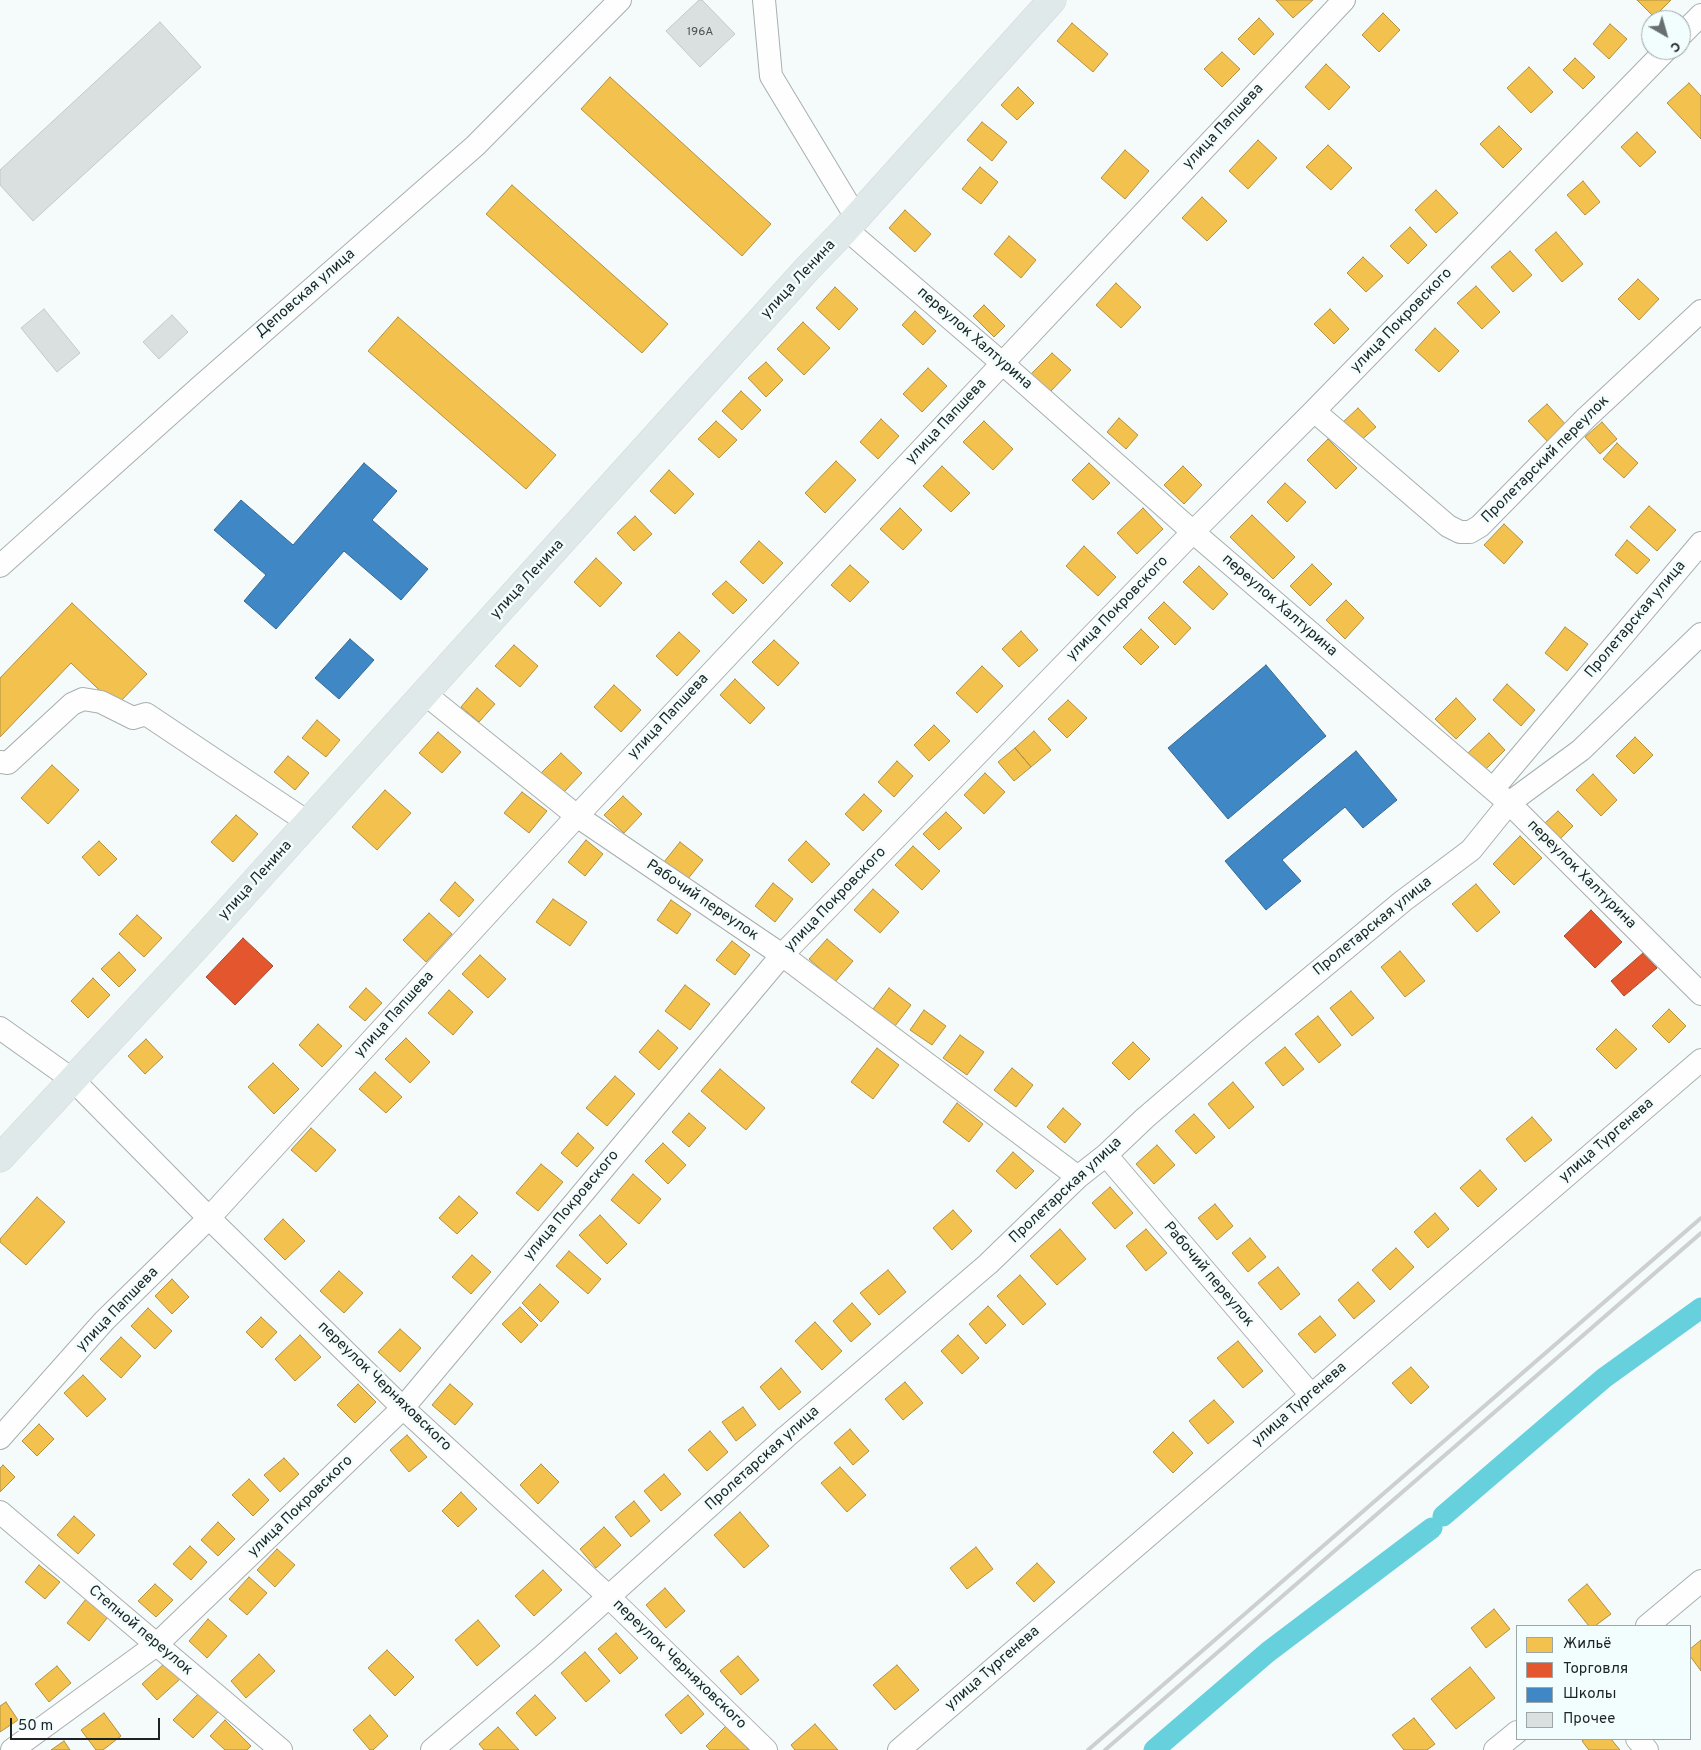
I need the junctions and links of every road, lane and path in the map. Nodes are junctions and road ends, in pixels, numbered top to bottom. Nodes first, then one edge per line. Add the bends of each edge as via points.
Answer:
1 (764, 0) edge
2 (1052, 0) edge
3 (1344, 0) edge
4 (612, 7) edge
5 (1701, 15) edge
6 (1691, 25) edge
7 (1656, 60) edge
8 (851, 223) junction
9 (1701, 311) edge
10 (1002, 363) junction
11 (1314, 411) junction
12 (1193, 532) junction
13 (1701, 542) edge
14 (0, 566) edge
15 (1701, 634) edge
16 (425, 694) junction
17 (0, 762) edge
18 (1501, 796) junction
19 (576, 816) junction
20 (309, 823) junction
21 (782, 955) junction
22 (1701, 994) edge
23 (0, 1028) edge
24 (1701, 1060) edge
25 (73, 1080) junction
26 (1106, 1155) junction
27 (0, 1158) edge
28 (1078, 1177) junction
29 (209, 1218) junction
30 (1311, 1396) junction
31 (403, 1408) junction
32 (0, 1438) edge
33 (0, 1512) edge
34 (1701, 1581) edge
35 (608, 1596) junction
36 (1649, 1625) edge
37 (156, 1645) junction
38 (1516, 1733) edge
39 (1638, 1740) edge
40 (12, 1750) edge
41 (281, 1750) edge
42 (432, 1750) edge
43 (766, 1750) edge
44 (899, 1750) edge
45 (1494, 1750) edge
46 (1646, 1750) edge

1 - 8 street, переулок Халтурина via 771,76
2 - 8 main road, улица Ленина
3 - 10 street, улица Папшева
4 - 14 street, Деповская улица via 475,146
5 - 6 street
7 - 11 street, улица Покровского
8 - 10 street, переулок Халтурина
8 - 16 main road, улица Ленина
9 - 11 street, Пролетарский переулок via 1586,418 1480,526 1470,532 1460,532 1448,526
10 - 12 street, переулок Халтурина
10 - 19 street, улица Папшева
11 - 12 street, улица Покровского
12 - 18 street, переулок Халтурина
12 - 21 street, улица Покровского
13 - 18 street, Пролетарская улица
15 - 18 street, Пролетарская улица via 1581,750
16 - 19 street, Рабочий переулок
16 - 20 main road, улица Ленина
17 - 20 street via 8,763 72,704 83,699 101,702 133,718 146,714
18 - 22 street, переулок Халтурина
18 - 26 street, Пролетарская улица via 1471,850 1244,1032
19 - 21 street, Рабочий переулок
19 - 29 street, улица Папшева
20 - 25 main road, улица Ленина
21 - 28 street, Рабочий переулок
21 - 31 street, улица Покровского
23 - 25 street, переулок Черняховского
24 - 30 street, улица Тургенева
25 - 27 main road, улица Ленина
25 - 29 street, переулок Черняховского
26 - 28 street, Пролетарская улица
26 - 30 street, Рабочий переулок
28 - 35 street, Пролетарская улица via 988,1264 786,1437
29 - 31 street, переулок Черняховского
29 - 32 street, улица Папшева via 104,1320
30 - 44 street, улица Тургенева
31 - 35 street, переулок Черняховского
31 - 37 street, улица Покровского
33 - 37 street, Степной переулок
34 - 36 street
35 - 42 street, Пролетарская улица via 546,1654
35 - 43 street, переулок Черняховского
37 - 40 street, улица Покровского
37 - 41 street, Степной переулок
38 - 45 street
39 - 46 street

